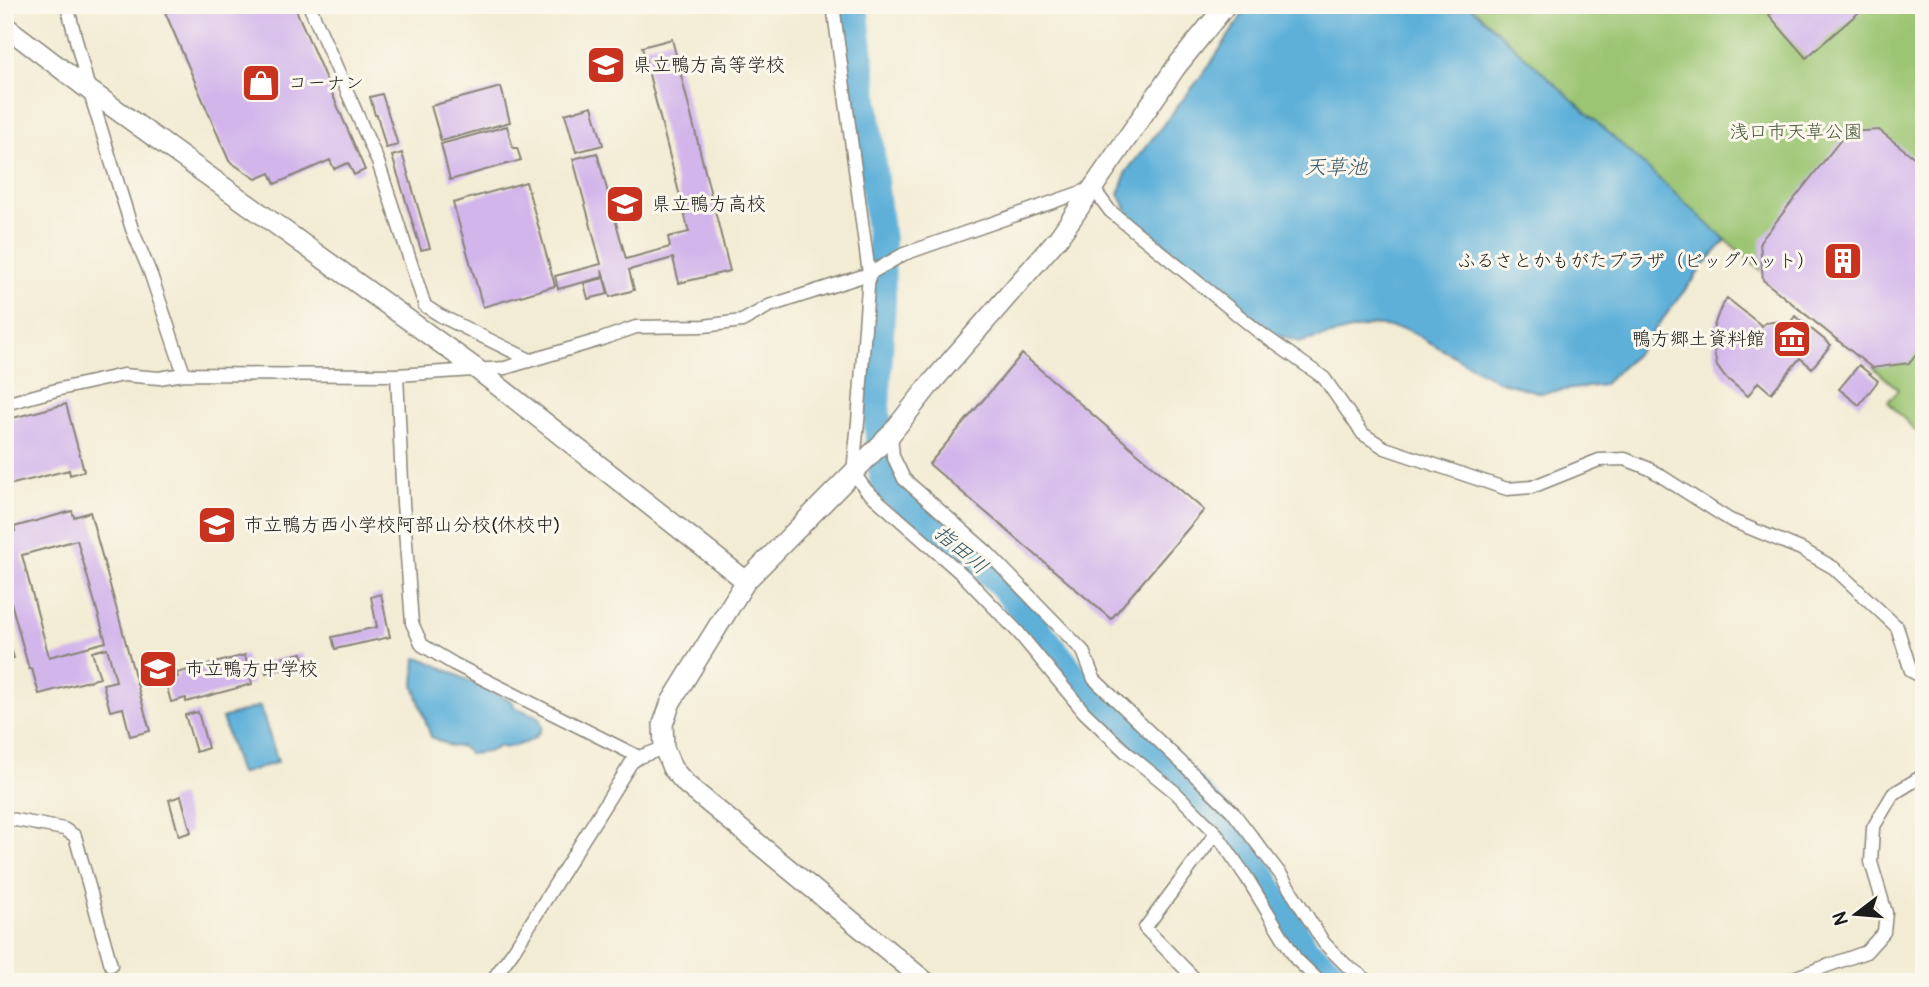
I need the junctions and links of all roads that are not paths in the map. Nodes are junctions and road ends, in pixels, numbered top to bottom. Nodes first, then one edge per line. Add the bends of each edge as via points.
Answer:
1 (67, 5) edge
2 (309, 5) edge
3 (833, 5) edge
4 (1226, 5) edge
5 (5, 26) edge
6 (89, 90) junction
7 (1094, 188) junction
8 (869, 274) junction
9 (530, 360) junction
10 (478, 370) junction
11 (184, 374) junction
12 (397, 375) junction
13 (5, 404) edge
14 (891, 434) junction
15 (853, 472) junction
16 (746, 581) junction
17 (1924, 678) edge
18 (664, 748) junction
19 (639, 757) junction
20 (1924, 775) edge
21 (5, 818) edge
22 (1216, 833) junction
23 (111, 965) dead end
24 (491, 982) edge
25 (926, 982) edge
26 (1198, 982) edge
27 (1320, 982) edge
28 (1370, 982) edge
29 (1782, 982) edge

1 - 6 street
2 - 9 street via 377,162 425,306
3 - 8 street
4 - 7 street via 1175,66
5 - 6 street
6 - 10 street
6 - 11 street
7 - 8 street via 904,254
7 - 14 street via 1059,237
7 - 17 street via 1110,211 1259,332 1324,378 1363,433 1385,448 1507,489 1532,487 1599,460 1625,459 1650,469 1730,520 1834,568 1897,627 1911,671
8 - 9 street via 769,306 742,321 636,327
8 - 15 street
9 - 10 street
10 - 12 street
10 - 16 street
11 - 12 street
11 - 13 street via 159,378 123,375
12 - 19 street via 412,624 422,645
14 - 15 street
14 - 28 street via 893,456 904,479 987,552 1083,651 1094,679 1233,811 1324,943
15 - 16 street
15 - 22 street via 866,490 973,585 1084,712
16 - 18 street via 671,702 663,724
18 - 19 street
18 - 25 street via 672,768 687,785
19 - 24 street
20 - 29 street via 1892,794 1873,828 1871,862 1886,913 1884,932 1866,952
21 - 23 street via 64,829 75,836
22 - 26 street via 1145,928
22 - 27 street via 1296,959

